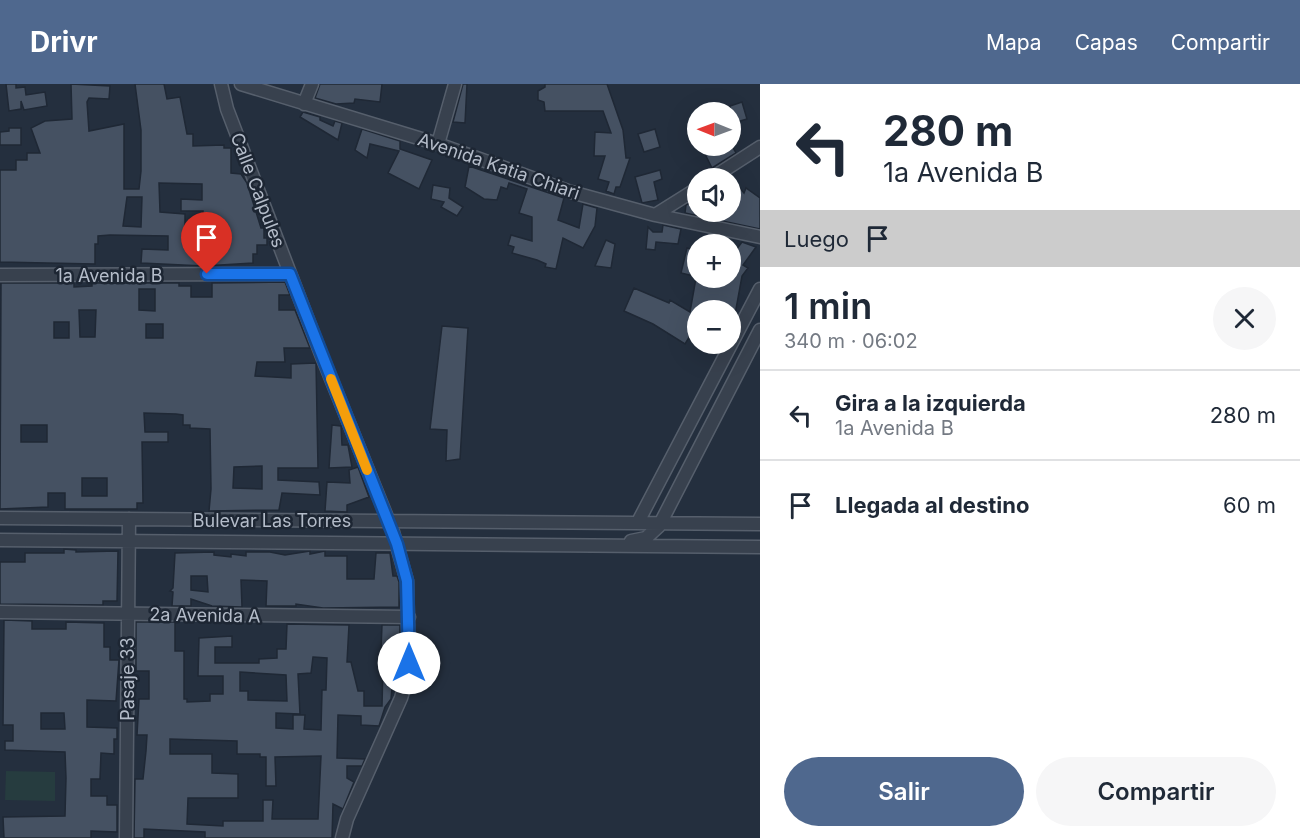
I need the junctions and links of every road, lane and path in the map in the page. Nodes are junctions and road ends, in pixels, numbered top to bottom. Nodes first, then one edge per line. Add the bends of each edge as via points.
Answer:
1 (221, 84) edge
2 (241, 84) edge
3 (312, 84) edge
4 (455, 84) edge
5 (304, 104) junction
6 (438, 144) junction
7 (760, 147) edge
8 (727, 168) edge
9 (687, 195) edge
10 (655, 215) junction
11 (760, 237) edge
12 (290, 274) junction
13 (0, 276) edge
14 (760, 289) edge
15 (760, 330) edge
16 (0, 518) edge
17 (129, 519) junction
18 (387, 521) junction
19 (661, 521) junction
20 (493, 522) junction
21 (638, 522) junction
22 (760, 524) edge
23 (0, 540) edge
24 (129, 540) junction
25 (397, 544) junction
26 (491, 544) junction
27 (600, 546) junction
28 (760, 547) edge
29 (0, 612) edge
30 (128, 614) junction
31 (409, 617) junction
32 (126, 838) edge
33 (342, 838) edge

1 - 12 street, Calle Calpules via 227,110
2 - 5 street, Avenida Katia Chiari
3 - 5 street
4 - 6 street
5 - 6 street, Avenida Katia Chiari
6 - 10 street, Avenida Katia Chiari via 571,192
7 - 8 street
9 - 10 street
10 - 11 street, Avenida Katia Chiari
12 - 13 street, 1a Avenida B
12 - 18 street, Calle Calpules
14 - 21 street
15 - 19 street
16 - 17 street, Bulevar Las Torres
17 - 18 street, Bulevar Las Torres
17 - 24 street, Pasaje 33
18 - 20 street, Bulevar Las Torres
18 - 25 street, Calle Calpules
19 - 21 street, Bulevar Las Torres
19 - 22 street, Bulevar Las Torres
19 - 27 street via 646,538
20 - 21 street, Bulevar Las Torres
20 - 26 street via 485,534
23 - 24 street, Bulevar Las Torres
24 - 25 street, Bulevar Las Torres
24 - 30 street, Pasaje 33
25 - 26 street, Bulevar Las Torres
25 - 31 street, Calle Calpules via 407,581
26 - 27 street, Bulevar Las Torres
27 - 28 street, Bulevar Las Torres
29 - 30 street, 2a Avenida A
30 - 31 street, 2a Avenida A
30 - 32 street, Pasaje 33
31 - 33 street, Calle Calpules via 409,671 405,686

